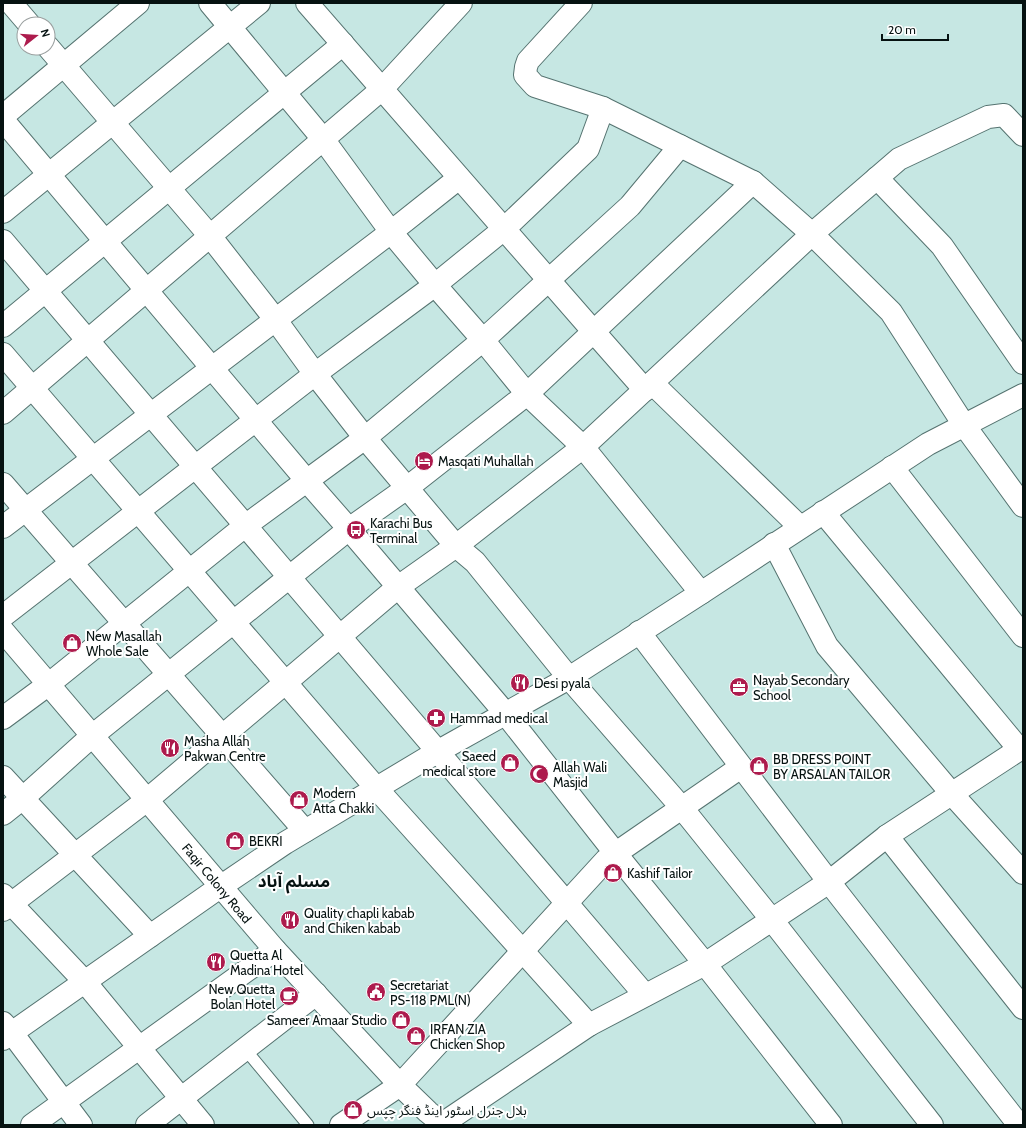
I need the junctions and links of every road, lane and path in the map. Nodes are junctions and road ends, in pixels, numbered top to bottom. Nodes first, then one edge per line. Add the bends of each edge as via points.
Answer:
1 (138, 3) edge
2 (210, 3) edge
3 (259, 3) edge
4 (307, 3) edge
5 (461, 3) edge
6 (581, 3) edge
7 (12, 7) edge
8 (21, 16) edge
9 (230, 27) junction
10 (343, 44) junction
11 (56, 56) edge
12 (64, 65) junction
13 (382, 89) junction
14 (284, 92) junction
15 (603, 108) junction
16 (3, 116) edge
17 (3, 120) edge
18 (112, 122) junction
19 (1020, 123) edge
20 (323, 139) junction
21 (680, 146) junction
22 (49, 174) junction
23 (459, 178) junction
24 (877, 178) junction
25 (753, 182) junction
26 (169, 188) junction
27 (3, 212) edge
28 (504, 229) junction
29 (391, 232) junction
30 (812, 234) junction
31 (210, 236) junction
32 (3, 241) edge
33 (105, 241) junction
34 (548, 280) junction
35 (435, 284) junction
36 (147, 290) junction
37 (45, 291) junction
38 (275, 319) junction
39 (3, 326) edge
40 (594, 332) junction
41 (483, 340) junction
42 (88, 341) junction
43 (3, 354) edge
44 (1023, 363) edge
45 (211, 367) junction
46 (315, 374) junction
47 (648, 386) junction
48 (32, 388) junction
49 (527, 394) junction
50 (1023, 395) edge
51 (3, 413) edge
52 (150, 414) junction
53 (257, 420) junction
54 (964, 425) junction
55 (365, 438) junction
56 (583, 447) junction
57 (92, 459) junction
58 (892, 467) junction
59 (195, 468) junction
60 (307, 481) junction
61 (3, 484) edge
62 (407, 488) junction
63 (1023, 506) edge
64 (25, 510) junction
65 (138, 512) junction
66 (823, 512) junction
67 (245, 526) junction
68 (3, 527) edge
69 (800, 527) junction
70 (349, 529) junction
71 (774, 544) junction
72 (456, 546) junction
73 (72, 563) junction
74 (189, 571) junction
75 (289, 578) junction
76 (398, 586) junction
77 (701, 593) junction
78 (3, 616) edge
79 (234, 622) junction
80 (124, 623) junction
81 (3, 631) edge
82 (640, 632) junction
83 (1023, 636) edge
84 (339, 637) junction
85 (169, 674) junction
86 (569, 678) junction
87 (285, 682) junction
88 (49, 684) junction
89 (505, 713) junction
90 (3, 718) edge
91 (92, 736) junction
92 (222, 736) junction
93 (1021, 748) edge
94 (437, 752) junction
95 (741, 767) junction
96 (3, 777) edge
97 (376, 788) junction
98 (952, 794) junction
99 (23, 798) junction
100 (146, 800) junction
101 (682, 808) junction
102 (3, 814) edge
103 (305, 831) junction
104 (887, 836) junction
105 (616, 854) junction
106 (75, 855) junction
107 (1023, 873) edge
108 (829, 882) junction
109 (220, 887) junction
110 (6, 903) edge
111 (567, 904) junction
112 (772, 920) junction
113 (150, 936) junction
114 (275, 950) junction
115 (523, 952) junction
116 (705, 964) junction
117 (85, 982) junction
118 (316, 994) junction
119 (645, 995) junction
120 (1023, 1008) edge
121 (589, 1025) junction
122 (6, 1032) edge
123 (140, 1048) junction
124 (245, 1049) junction
125 (400, 1085) junction
126 (182, 1098) junction
127 (64, 1102) junction
128 (1016, 1120) edge
129 (443, 1124) edge
130 (32, 1125) edge
131 (81, 1125) edge
132 (147, 1125) edge
133 (203, 1125) edge
134 (308, 1125) edge
135 (341, 1125) edge
136 (831, 1125) edge
137 (932, 1125) edge

1 - 12 street
2 - 9 street
3 - 9 street
4 - 10 street
5 - 13 street
6 - 15 street via 528,62 525,75 534,86
7 - 8 street
9 - 14 street
9 - 18 street
10 - 13 street
10 - 14 street
11 - 12 street
12 - 16 street
12 - 18 street
13 - 20 street
13 - 23 street
14 - 20 street
14 - 26 street
15 - 21 street
15 - 28 street via 588,149
17 - 22 street
18 - 22 street
18 - 26 street
19 - 24 street via 1004,115 988,117 899,159
20 - 29 street
20 - 31 street
21 - 25 street
21 - 34 street via 630,206
22 - 27 street
22 - 33 street
23 - 28 street
23 - 29 street
24 - 30 street
24 - 44 street via 942,246
25 - 30 street
25 - 40 street
26 - 31 street
26 - 33 street
28 - 34 street
28 - 35 street
29 - 35 street
29 - 38 street
30 - 47 street
30 - 54 street via 891,312
31 - 36 street
31 - 38 street
32 - 37 street
33 - 36 street
33 - 37 street
34 - 40 street
34 - 41 street
35 - 41 street
35 - 46 street
36 - 42 street
36 - 45 street
37 - 39 street
37 - 42 street
38 - 45 street
38 - 46 street
40 - 47 street
40 - 49 street
41 - 49 street
41 - 55 street
42 - 48 street
42 - 52 street
43 - 48 street
45 - 52 street
45 - 53 street
46 - 53 street
46 - 55 street
47 - 56 street
47 - 69 street
48 - 51 street
48 - 57 street
49 - 56 street
49 - 62 street
50 - 54 street
52 - 57 street
52 - 59 street
53 - 59 street
53 - 60 street
54 - 58 street
54 - 63 street
55 - 60 street
55 - 62 street
56 - 72 street
56 - 77 street
57 - 64 street
57 - 65 street
58 - 66 street
58 - 83 street
59 - 65 street
59 - 67 street
60 - 67 street
60 - 70 street
61 - 64 street
62 - 70 street
62 - 72 street
64 - 68 street
64 - 73 street
65 - 73 street
65 - 74 street
66 - 69 street
66 - 93 street
67 - 74 street
67 - 75 street
69 - 71 street
70 - 75 street
70 - 76 street
71 - 77 street
71 - 98 street via 828,646
72 - 76 street
72 - 86 street via 475,562
73 - 78 street
73 - 80 street
74 - 79 street
74 - 80 street
75 - 79 street
75 - 84 street
76 - 84 street
76 - 89 street
77 - 82 street
79 - 85 street
79 - 87 street
80 - 85 street
80 - 88 street
81 - 88 street, Faqir Colony Road
82 - 86 street
82 - 95 street
84 - 87 street
84 - 94 street
85 - 91 street
85 - 92 street
86 - 89 street
86 - 101 street
87 - 92 street
87 - 97 street
88 - 90 street
88 - 91 street, Faqir Colony Road
89 - 94 street
89 - 105 street
91 - 99 street
91 - 100 street, Faqir Colony Road
92 - 100 street
92 - 103 street
93 - 98 street
94 - 97 street
94 - 111 street
95 - 101 street
95 - 108 street
96 - 99 street
97 - 103 street
97 - 115 street
98 - 104 street
98 - 107 street
99 - 102 street
99 - 106 street
100 - 106 street
100 - 109 street, Faqir Colony Road
101 - 105 street
101 - 112 street
103 - 109 street
104 - 108 street
104 - 120 street
105 - 111 street via 606,860
105 - 116 street
106 - 110 street
106 - 113 street
108 - 112 street
108 - 128 street
109 - 113 street
109 - 114 street, Faqir Colony Road
110 - 117 street
111 - 115 street
111 - 119 street
112 - 116 street
112 - 137 street
113 - 117 street
114 - 118 street, Faqir Colony Road
114 - 123 street
115 - 121 street
115 - 125 street
116 - 119 street
116 - 136 street
117 - 122 street
117 - 123 street
118 - 124 street
118 - 125 street, Faqir Colony Road
119 - 121 street
121 - 129 street
122 - 127 street
123 - 126 street
123 - 127 street
124 - 126 street
124 - 134 lane
125 - 129 street, Faqir Colony Road
125 - 135 street
126 - 132 street
126 - 133 street
127 - 130 street
127 - 131 street

